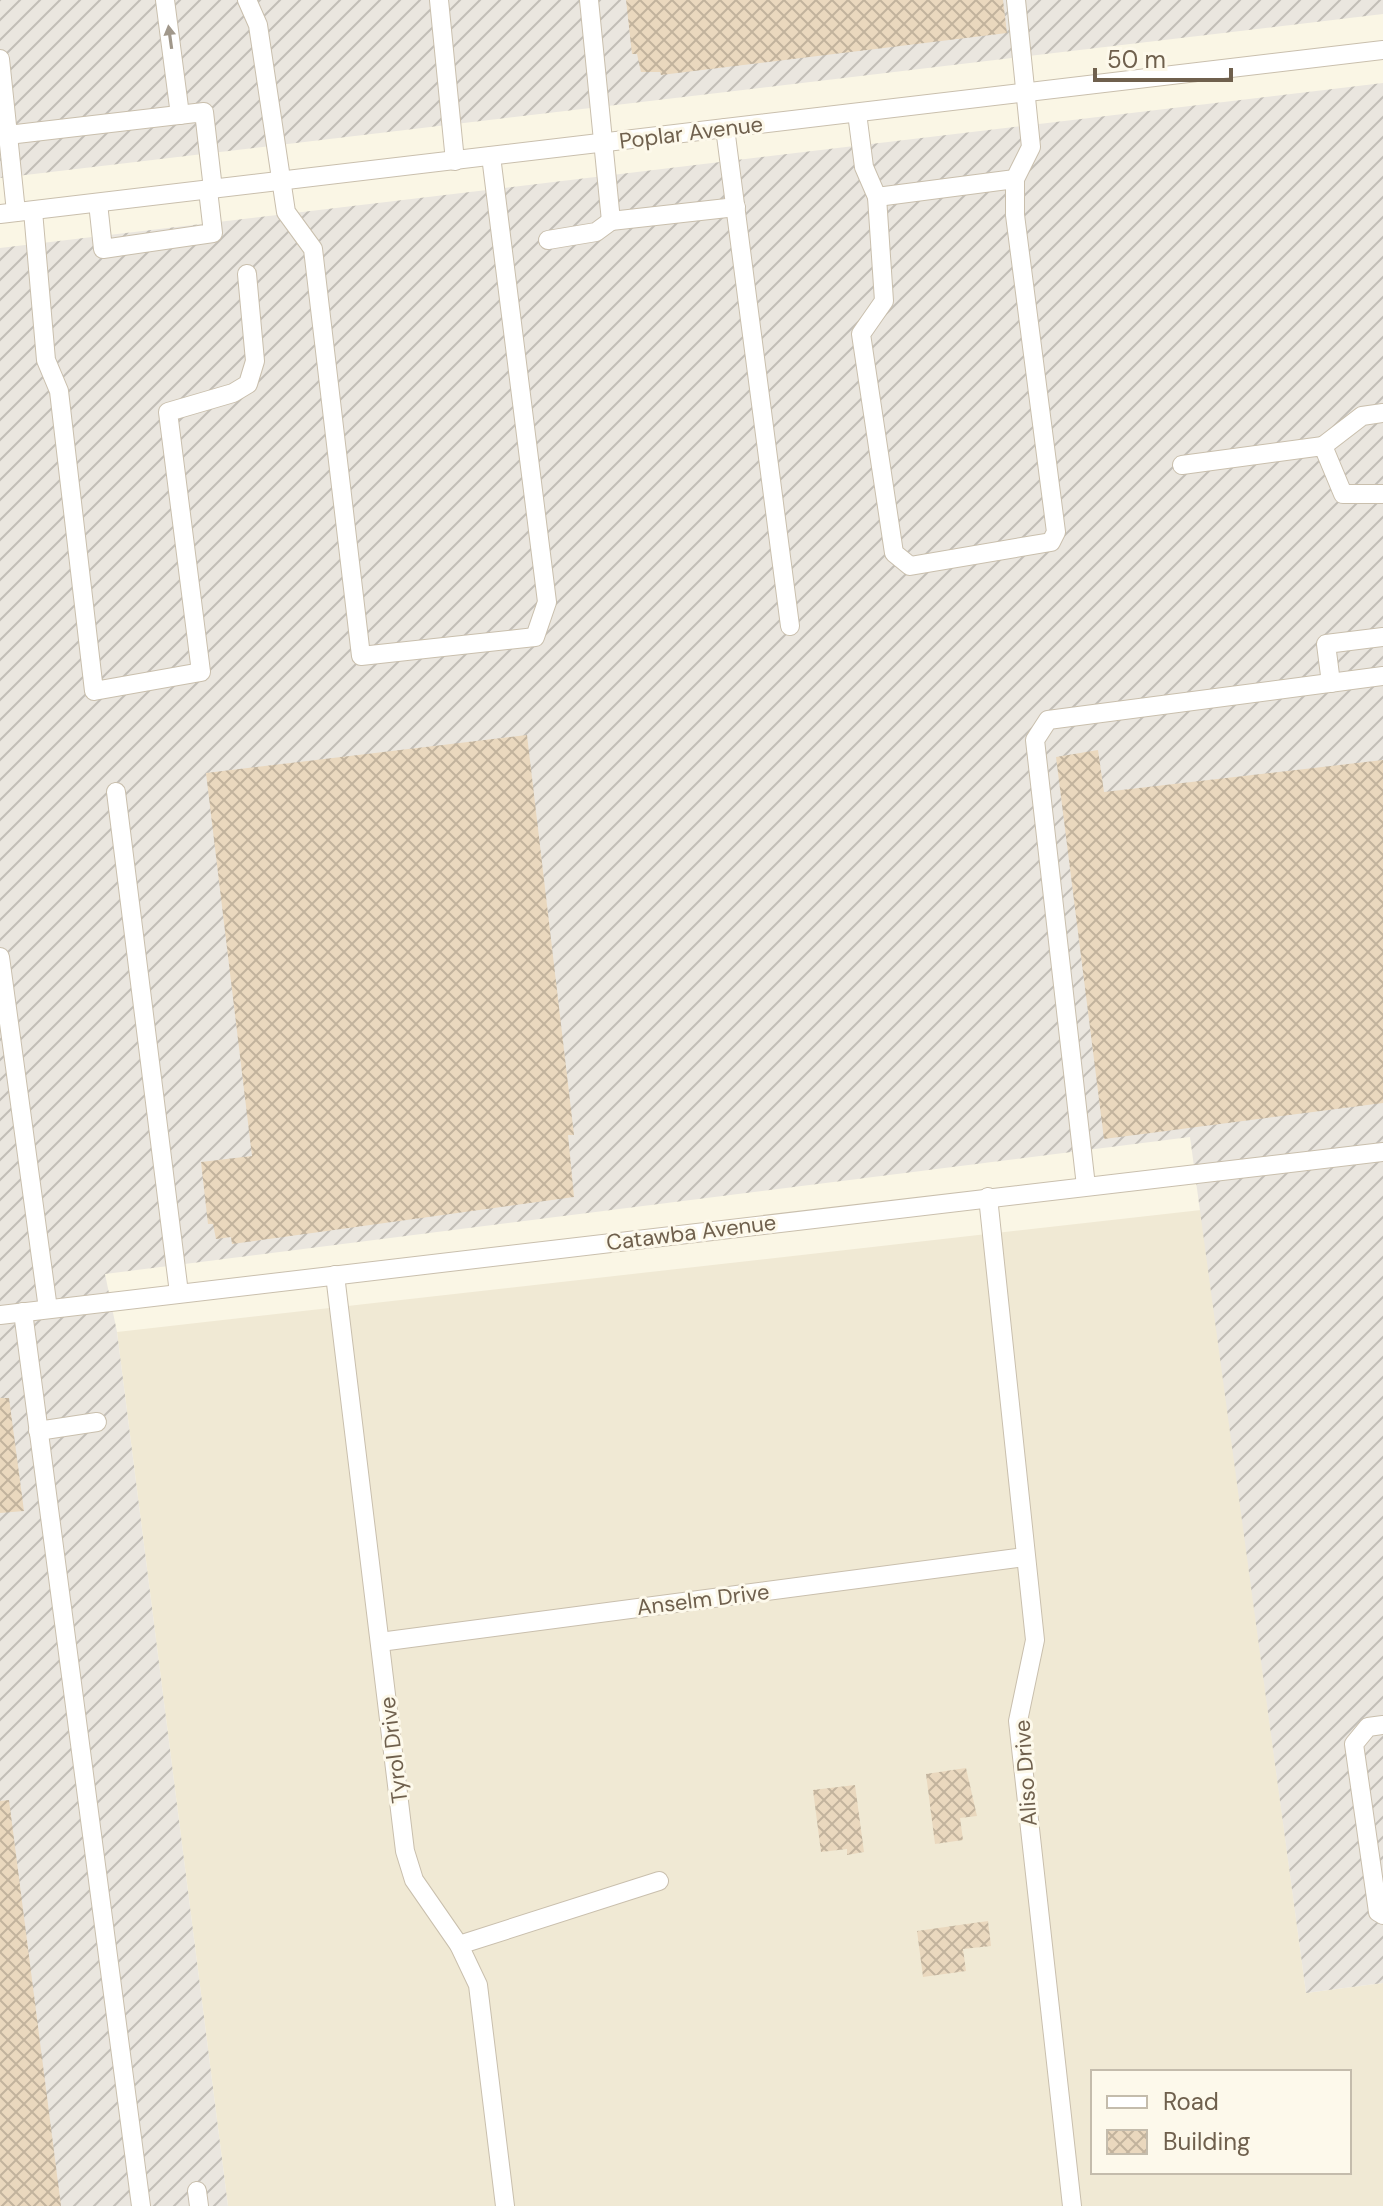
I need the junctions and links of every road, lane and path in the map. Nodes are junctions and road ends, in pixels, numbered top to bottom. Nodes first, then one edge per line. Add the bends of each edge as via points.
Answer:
1 (165, 0) edge
2 (247, 0) edge
3 (439, 0) edge
4 (589, 0) edge
5 (1016, 0) edge
6 (1383, 50) edge
7 (0, 59) edge
8 (1028, 92) junction
9 (857, 113) junction
10 (180, 115) junction
11 (725, 128) junction
12 (8, 135) junction
13 (603, 143) junction
14 (491, 156) junction
15 (455, 161) junction
16 (1015, 179) junction
17 (280, 181) junction
18 (210, 190) junction
19 (877, 197) junction
20 (98, 203) junction
21 (736, 207) junction
22 (16, 212) edge
23 (611, 221) junction
24 (548, 240) dead end
25 (247, 274) dead end
26 (1383, 413) edge
27 (1323, 446) junction
28 (1182, 465) dead end
29 (1383, 494) edge
30 (790, 626) dead end
31 (1383, 637) edge
32 (1383, 676) edge
33 (1331, 683) junction
34 (116, 792) dead end
35 (0, 957) edge
36 (1383, 1152) edge
37 (1086, 1186) junction
38 (988, 1197) junction
39 (335, 1275) junction
40 (179, 1293) junction
41 (48, 1309) junction
42 (23, 1312) junction
43 (0, 1315) edge
44 (97, 1422) dead end
45 (38, 1431) junction
46 (1025, 1557) junction
47 (380, 1642) junction
48 (1383, 1725) edge
49 (659, 1881) dead end
50 (1383, 1915) edge
51 (459, 1945) junction
52 (141, 2206) edge
53 (505, 2206) edge
54 (1072, 2206) edge

10 -> 1 street
2 - 17 street via 258,25
3 - 15 street
4 - 13 street
5 - 8 street
6 - 8 street, Poplar Avenue
7 - 12 street
8 - 9 street, Poplar Avenue
8 - 16 street via 1031,147
9 - 11 street, Poplar Avenue
9 - 19 street via 864,167
10 - 12 street
10 - 18 street via 204,112
11 - 13 street, Poplar Avenue
11 - 21 street
12 - 22 street
13 - 14 street, Poplar Avenue
13 - 23 street
14 - 15 street, Poplar Avenue
14 - 17 street via 547,602 535,637 361,656 313,249 286,212
15 - 17 street, Poplar Avenue
16 - 19 street
16 - 19 street via 1015,215 1056,532 1051,542 910,566 894,553 861,334 884,301
17 - 18 street, Poplar Avenue
18 - 20 street, Poplar Avenue
18 - 20 street via 213,233 103,249
20 - 22 street, Poplar Avenue
21 - 23 street
21 - 30 street
22 - 25 street via 46,360 59,391 94,691 201,672 168,412 248,384 255,361
23 - 24 street via 596,232
26 - 27 street via 1362,416
27 - 28 street
27 - 29 street via 1343,494
31 - 33 street via 1326,644
32 - 33 street
33 - 37 street via 1048,720 1035,740
34 - 40 street
35 - 41 street
36 - 37 street, Catawba Avenue
37 - 38 street, Catawba Avenue
38 - 39 street, Catawba Avenue
38 - 46 street, Aliso Drive
39 - 40 street, Catawba Avenue
39 - 47 street, Tyrol Drive
40 - 41 street, Catawba Avenue
41 - 42 street, Catawba Avenue
42 - 43 street, Catawba Avenue
42 - 45 street
44 - 45 street
45 - 52 street
46 - 47 street, Anselm Drive
46 - 54 street, Aliso Drive via 1035,1640 1018,1721
47 - 51 street, Tyrol Drive via 405,1851 414,1880
48 - 50 street via 1368,1727 1354,1744 1378,1912
49 - 51 street
51 - 53 street, Tyrol Drive via 478,1985

